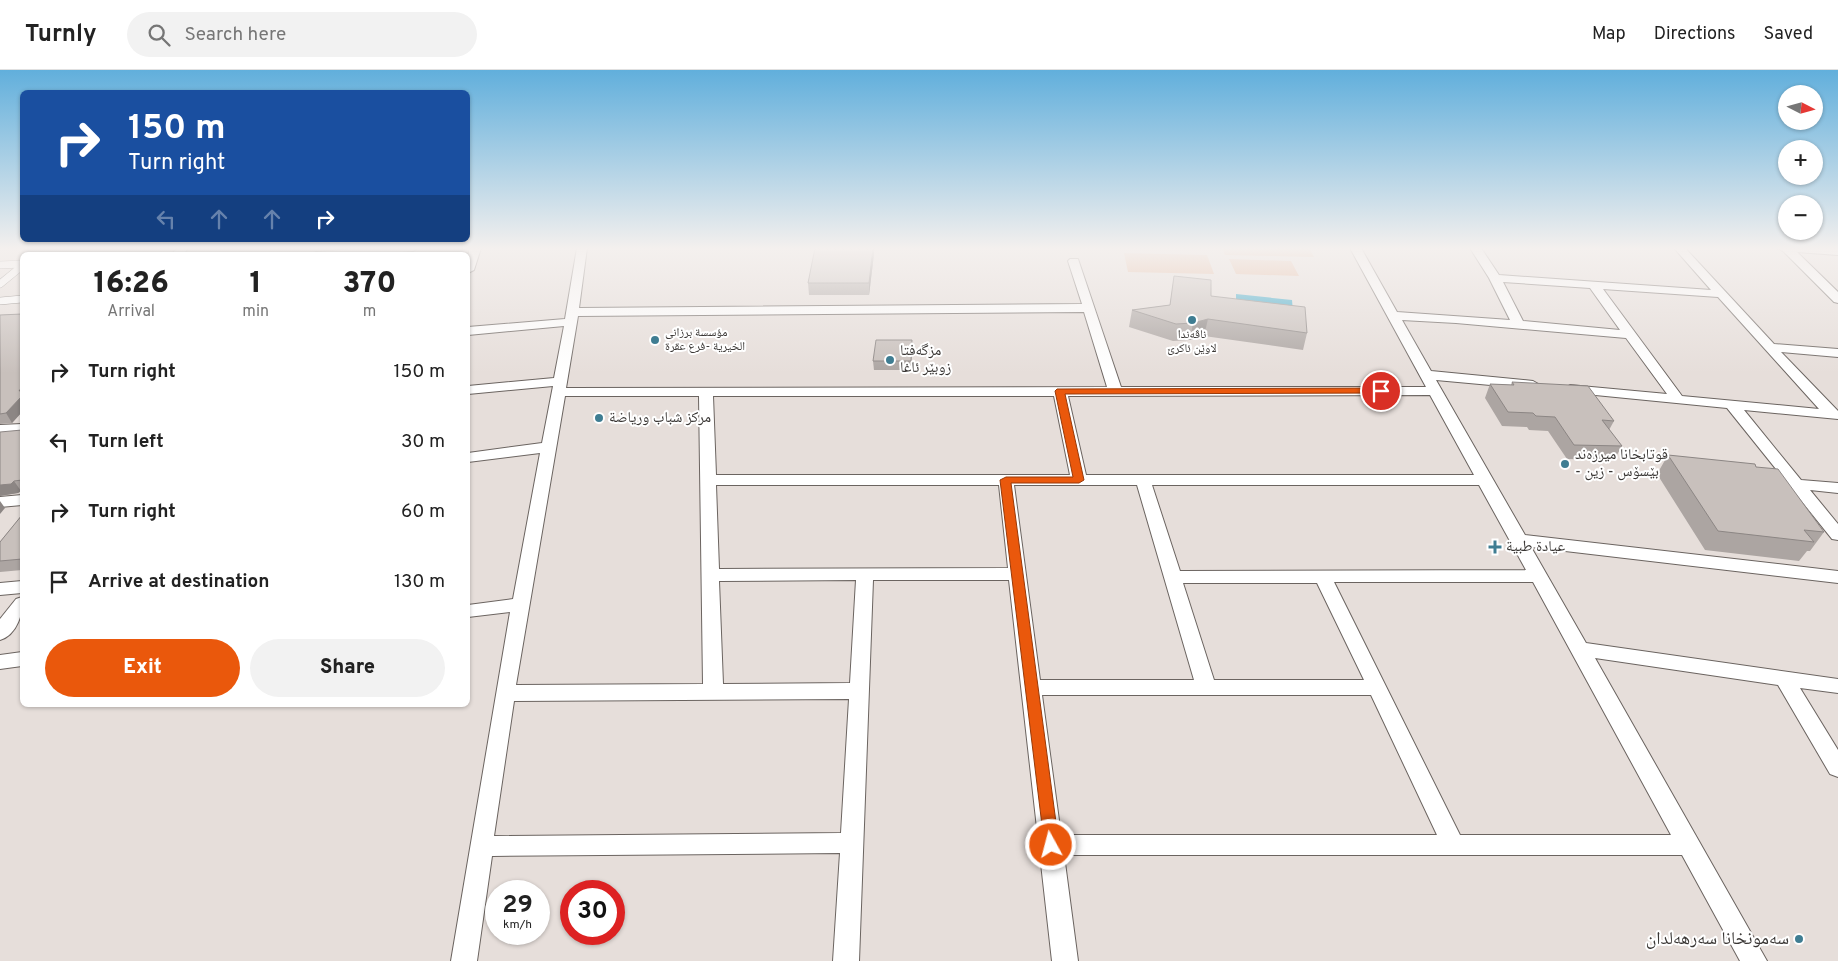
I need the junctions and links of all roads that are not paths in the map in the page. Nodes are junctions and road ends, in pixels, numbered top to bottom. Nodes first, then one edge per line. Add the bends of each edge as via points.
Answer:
1 (576, 290) edge
2 (1083, 290) edge
3 (1379, 290) edge
4 (1502, 290) edge
5 (1597, 290) edge
6 (1664, 290) edge
7 (1716, 290) edge
8 (1829, 290) edge
9 (1720, 294) junction
10 (20, 299) edge
11 (1838, 299) edge
12 (0, 301) edge
13 (1089, 308) junction
14 (1394, 316) junction
15 (572, 317) junction
16 (1518, 324) junction
17 (470, 331) edge
18 (1632, 335) junction
19 (1770, 348) junction
20 (1838, 353) edge
21 (1426, 375) junction
22 (560, 386) junction
23 (470, 390) edge
24 (1060, 391) junction
25 (1115, 391) junction
26 (1435, 391) junction
27 (706, 392) junction
28 (1678, 400) junction
29 (1732, 405) junction
30 (1834, 414) edge
31 (20, 428) edge
32 (0, 430) edge
33 (549, 447) junction
34 (470, 457) edge
35 (708, 480) junction
36 (1006, 480) junction
37 (1079, 480) junction
38 (1142, 480) junction
39 (1485, 480) junction
40 (1797, 484) junction
41 (1838, 488) edge
42 (20, 500) edge
43 (0, 502) edge
44 (1838, 535) edge
45 (1519, 540) junction
46 (865, 573) junction
47 (1017, 574) junction
48 (710, 575) junction
49 (1539, 576) junction
50 (1172, 577) junction
51 (1323, 577) junction
52 (1838, 577) edge
53 (20, 587) edge
54 (0, 589) edge
55 (522, 604) junction
56 (20, 606) edge
57 (470, 610) edge
58 (0, 633) edge
59 (1580, 649) junction
60 (20, 659) edge
61 (0, 662) edge
62 (1784, 678) junction
63 (1838, 686) edge
64 (1031, 687) junction
65 (1206, 688) junction
66 (1377, 688) junction
67 (713, 691) junction
68 (859, 691) junction
69 (505, 693) junction
70 (1838, 768) edge
71 (852, 843) junction
72 (1453, 844) junction
73 (1689, 844) junction
74 (1051, 845) junction
75 (482, 846) junction
76 (464, 961) edge
77 (846, 961) edge
78 (1065, 961) edge
79 (1754, 961) edge

1 - 15 street
2 - 13 street
3 - 14 street
4 - 16 street
5 - 18 street
6 - 9 street
7 - 9 street
8 - 11 street
9 - 19 street
10 - 12 lane
13 - 15 street
13 - 25 street
14 - 16 street
14 - 21 street
15 - 17 street
15 - 22 street
16 - 18 street
18 - 28 street
19 - 20 street
19 - 30 street
21 - 26 street
21 - 28 street
22 - 23 street
22 - 27 street
22 - 33 street
24 - 25 street
24 - 27 street
24 - 37 street
25 - 26 street
26 - 39 street
27 - 35 street
28 - 29 street
29 - 30 street
29 - 40 street
31 - 32 street
33 - 34 street
33 - 55 street
35 - 36 street
35 - 48 street
36 - 37 street
36 - 47 street
37 - 38 street
38 - 39 street
38 - 50 street
39 - 45 street
40 - 41 street
40 - 44 street
42 - 43 street
45 - 49 street
45 - 52 street
46 - 47 street
46 - 48 street
46 - 68 street
47 - 64 street
48 - 67 street
49 - 51 street
49 - 59 street
50 - 51 street
50 - 65 street
51 - 66 street
53 - 54 street
55 - 57 street
55 - 69 street
56 - 58 street
59 - 62 street
59 - 73 street
60 - 61 street
62 - 63 street
62 - 70 street
64 - 65 street
64 - 74 street
65 - 66 street
66 - 72 street
67 - 68 street
67 - 69 street
68 - 71 street
69 - 75 street
71 - 75 street
71 - 77 street
72 - 73 street
72 - 74 street
73 - 79 street
74 - 78 street
75 - 76 street

